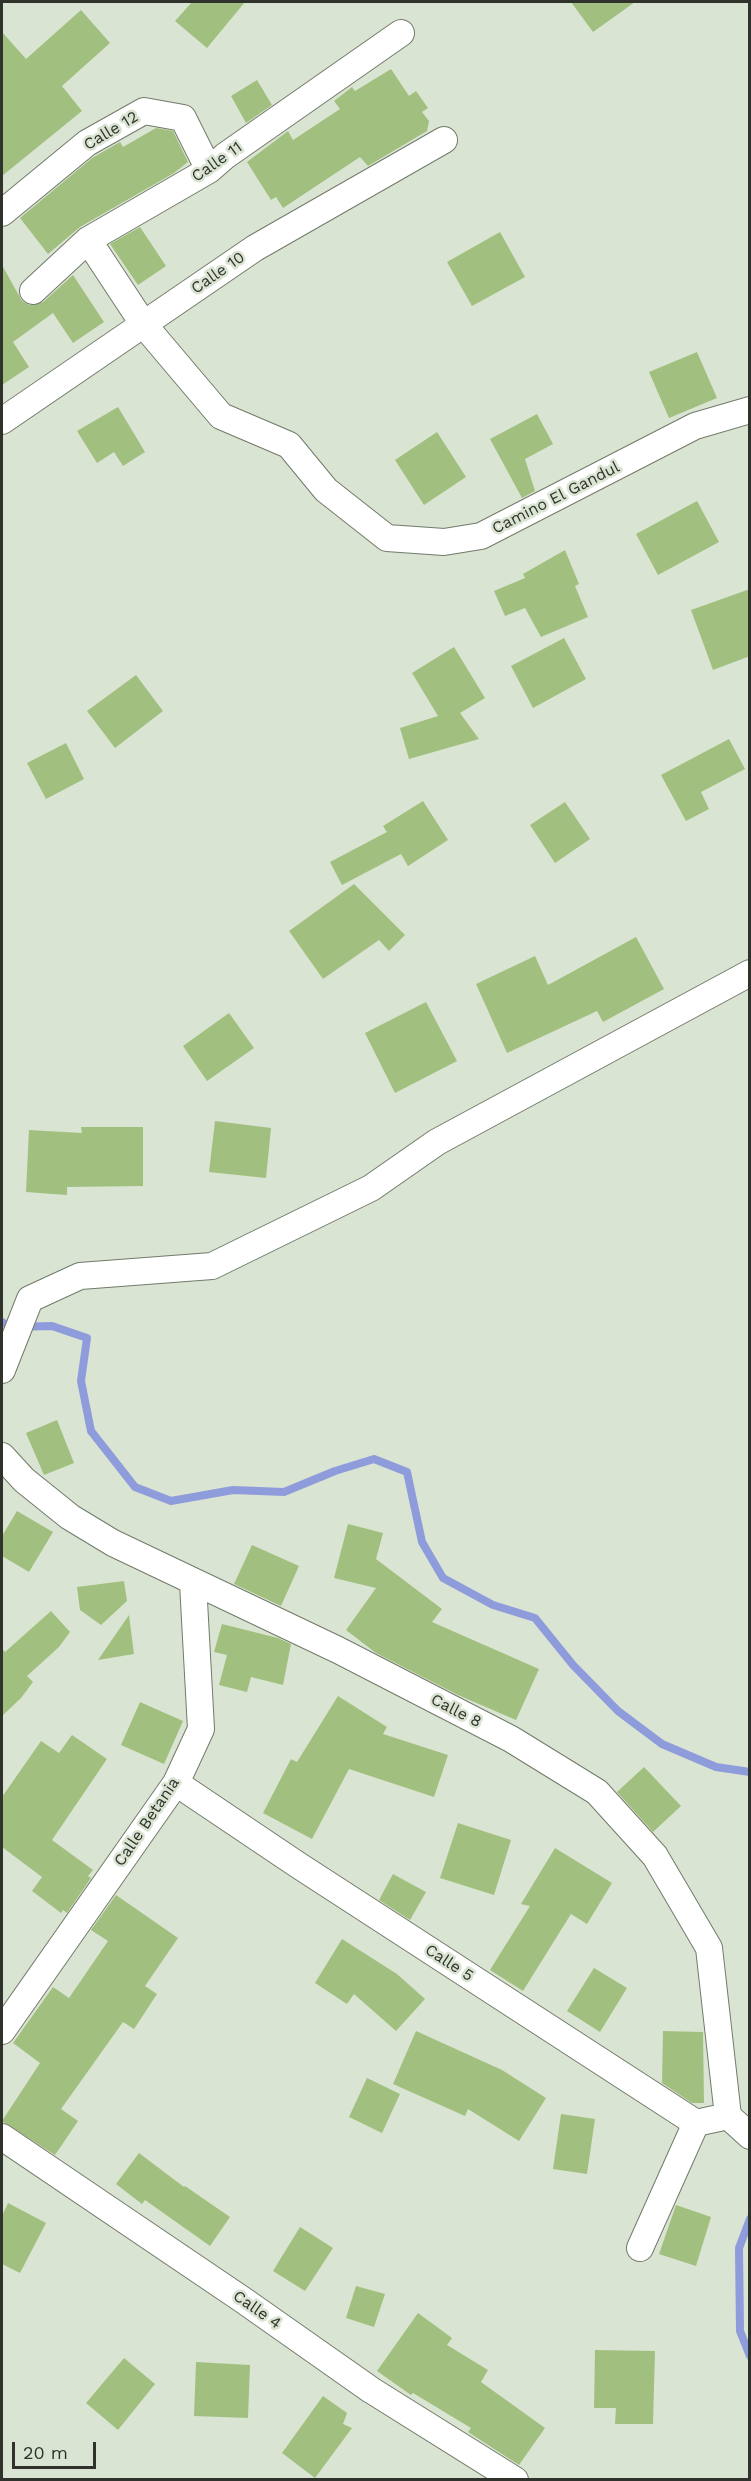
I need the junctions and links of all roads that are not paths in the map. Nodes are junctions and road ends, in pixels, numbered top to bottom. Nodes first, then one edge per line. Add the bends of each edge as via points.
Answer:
1 (401, 33) dead end
2 (444, 140) dead end
3 (209, 170) junction
4 (2, 213) edge
5 (87, 240) junction
6 (33, 291) dead end
7 (144, 325) junction
8 (750, 410) edge
9 (2, 421) edge
10 (750, 973) edge
11 (2, 1370) edge
12 (2, 1456) edge
13 (193, 1583) junction
14 (176, 1783) junction
15 (2, 2031) edge
16 (728, 2116) junction
17 (696, 2123) junction
18 (750, 2136) edge
19 (2, 2137) edge
20 (640, 2248) dead end
21 (515, 2480) edge

1 - 3 street, Calle 11
2 - 7 street, Calle 10 via 255,248
3 - 4 street, Calle 12 via 183,118 144,111 87,143
3 - 5 street, Calle 11
5 - 6 street, Calle 11
5 - 7 street, Camino El Gandul
7 - 8 street, Camino El Gandul via 221,416 289,445 326,490 387,538 444,543 481,536 695,426
7 - 9 street, Calle 10
10 - 11 street via 437,1142 371,1188 212,1266 80,1276 30,1299
12 - 13 street, Calle 8 via 24,1480 70,1517
13 - 14 street, Calle Betania via 201,1729
13 - 16 street, Calle 8 via 338,1650 501,1734 597,1792 655,1856 709,1948
14 - 15 street, Calle Betania
14 - 17 street, Calle 5
16 - 17 street
16 - 18 street
17 - 20 street
19 - 21 street, Calle 4 via 371,2390

